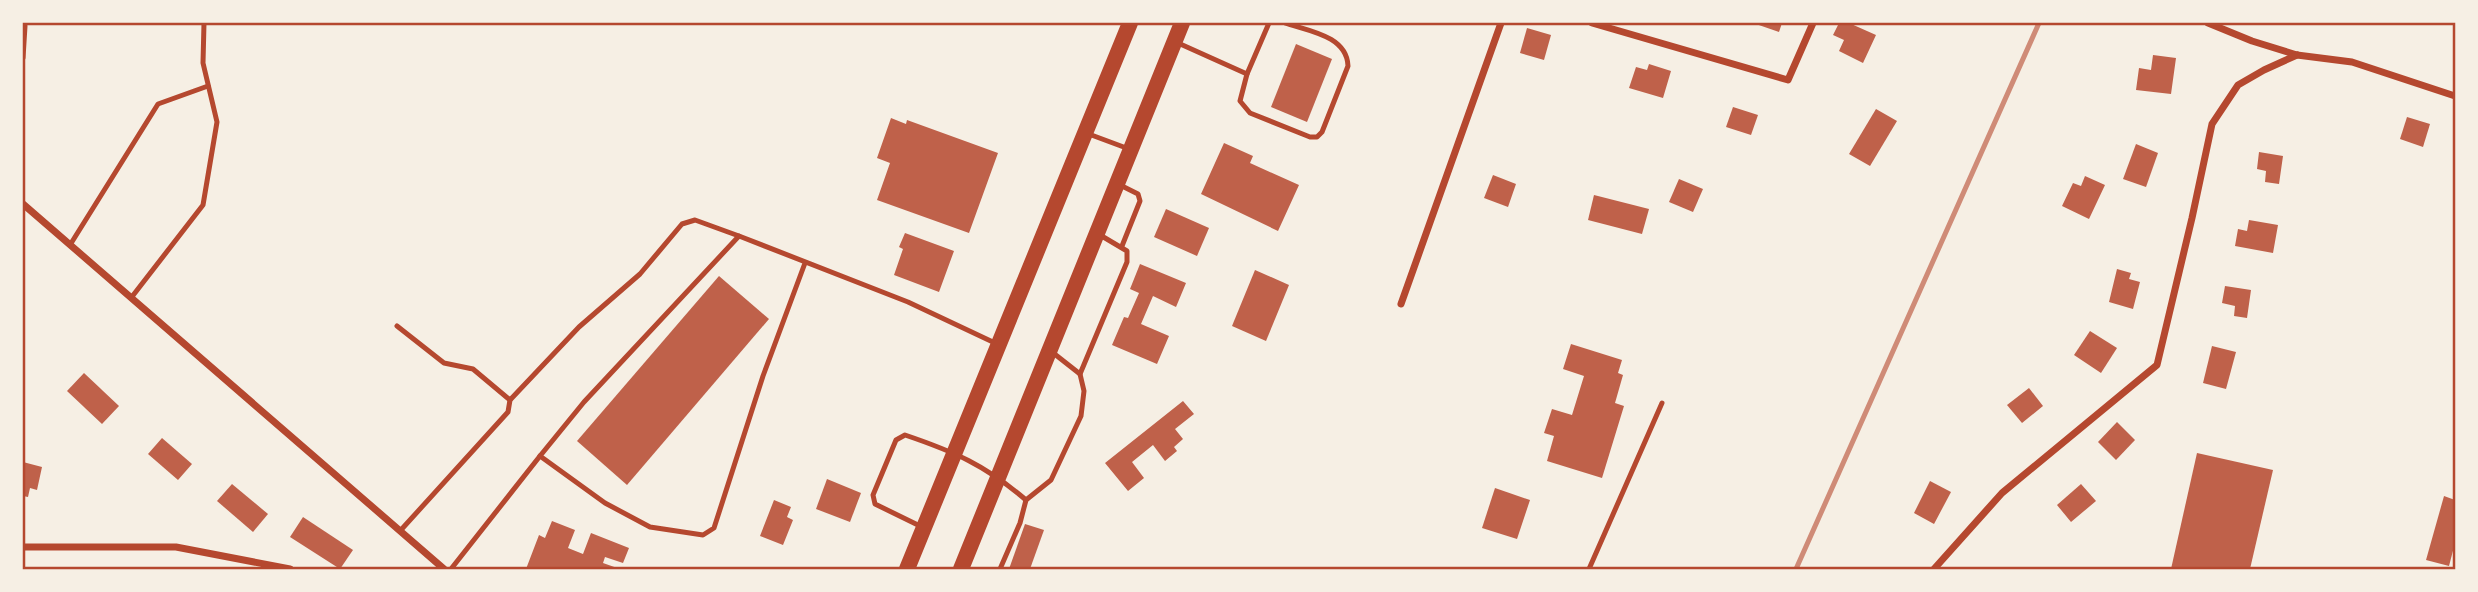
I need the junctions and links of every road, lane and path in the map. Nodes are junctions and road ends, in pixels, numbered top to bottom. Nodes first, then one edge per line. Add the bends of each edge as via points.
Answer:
1 (204, 23) edge
2 (1130, 23) edge
3 (1182, 23) edge
4 (1269, 23) edge
5 (1285, 23) edge
6 (1501, 23) edge
7 (1592, 23) edge
8 (1813, 23) edge
9 (2208, 23) edge
10 (25, 26) dead end
11 (1175, 42) junction
12 (2297, 55) junction
13 (23, 58) edge
14 (1247, 74) junction
15 (208, 86) junction
16 (2455, 96) edge
17 (1086, 133) junction
18 (1132, 150) junction
19 (1118, 184) junction
20 (23, 204) edge
21 (1098, 234) junction
22 (739, 236) junction
23 (70, 245) junction
24 (1122, 246) junction
25 (805, 263) junction
26 (131, 298) junction
27 (1401, 304) dead end
28 (397, 326) dead end
29 (998, 344) junction
30 (1050, 351) junction
31 (1080, 374) junction
32 (510, 400) junction
33 (1662, 403) dead end
34 (953, 451) junction
35 (540, 456) junction
36 (999, 477) junction
37 (1026, 500) junction
38 (923, 527) junction
39 (400, 531) junction
40 (23, 547) edge
41 (290, 569) edge
42 (444, 569) edge
43 (452, 569) edge
44 (907, 569) edge
45 (961, 569) edge
46 (1000, 569) edge
47 (1589, 569) edge
48 (1934, 569) edge

1 - 15 lane via 203,63
2 - 17 main road
3 - 11 main road
4 - 14 lane
5 - 14 lane via 1332,40 1348,56 1322,132 1310,137 1250,113 1241,102
6 - 27 street
7 - 8 street via 1788,80
9 - 12 street
10 - 13 lane
11 - 14 lane
11 - 18 main road
12 - 16 street via 2352,62
12 - 48 street via 2238,85 2212,124 2157,365 2002,493
15 - 23 lane via 158,104
15 - 26 lane via 217,122 203,205
17 - 18 lane
17 - 29 main road
18 - 19 main road
19 - 21 main road
19 - 24 lane via 1138,194 1140,201
20 - 23 street
21 - 24 lane
21 - 30 main road
22 - 25 lane
22 - 32 lane via 695,220 682,223 640,274 579,327
22 - 35 lane
23 - 26 street
24 - 31 lane via 1128,251 1128,262
25 - 29 lane via 908,302
25 - 35 lane via 762,376 714,528 703,536 650,527 605,503
26 - 39 street
28 - 32 lane via 444,362 473,369
29 - 34 main road
30 - 31 lane
30 - 36 main road
31 - 37 lane via 1084,391 1081,416 1051,480
32 - 39 lane via 508,412
33 - 47 lane
34 - 36 lane
34 - 38 main road
34 - 38 lane via 905,435 896,440 873,495 875,505
35 - 43 lane
36 - 37 lane
36 - 45 main road
37 - 46 lane
38 - 44 main road
39 - 42 street
40 - 41 street via 176,547

